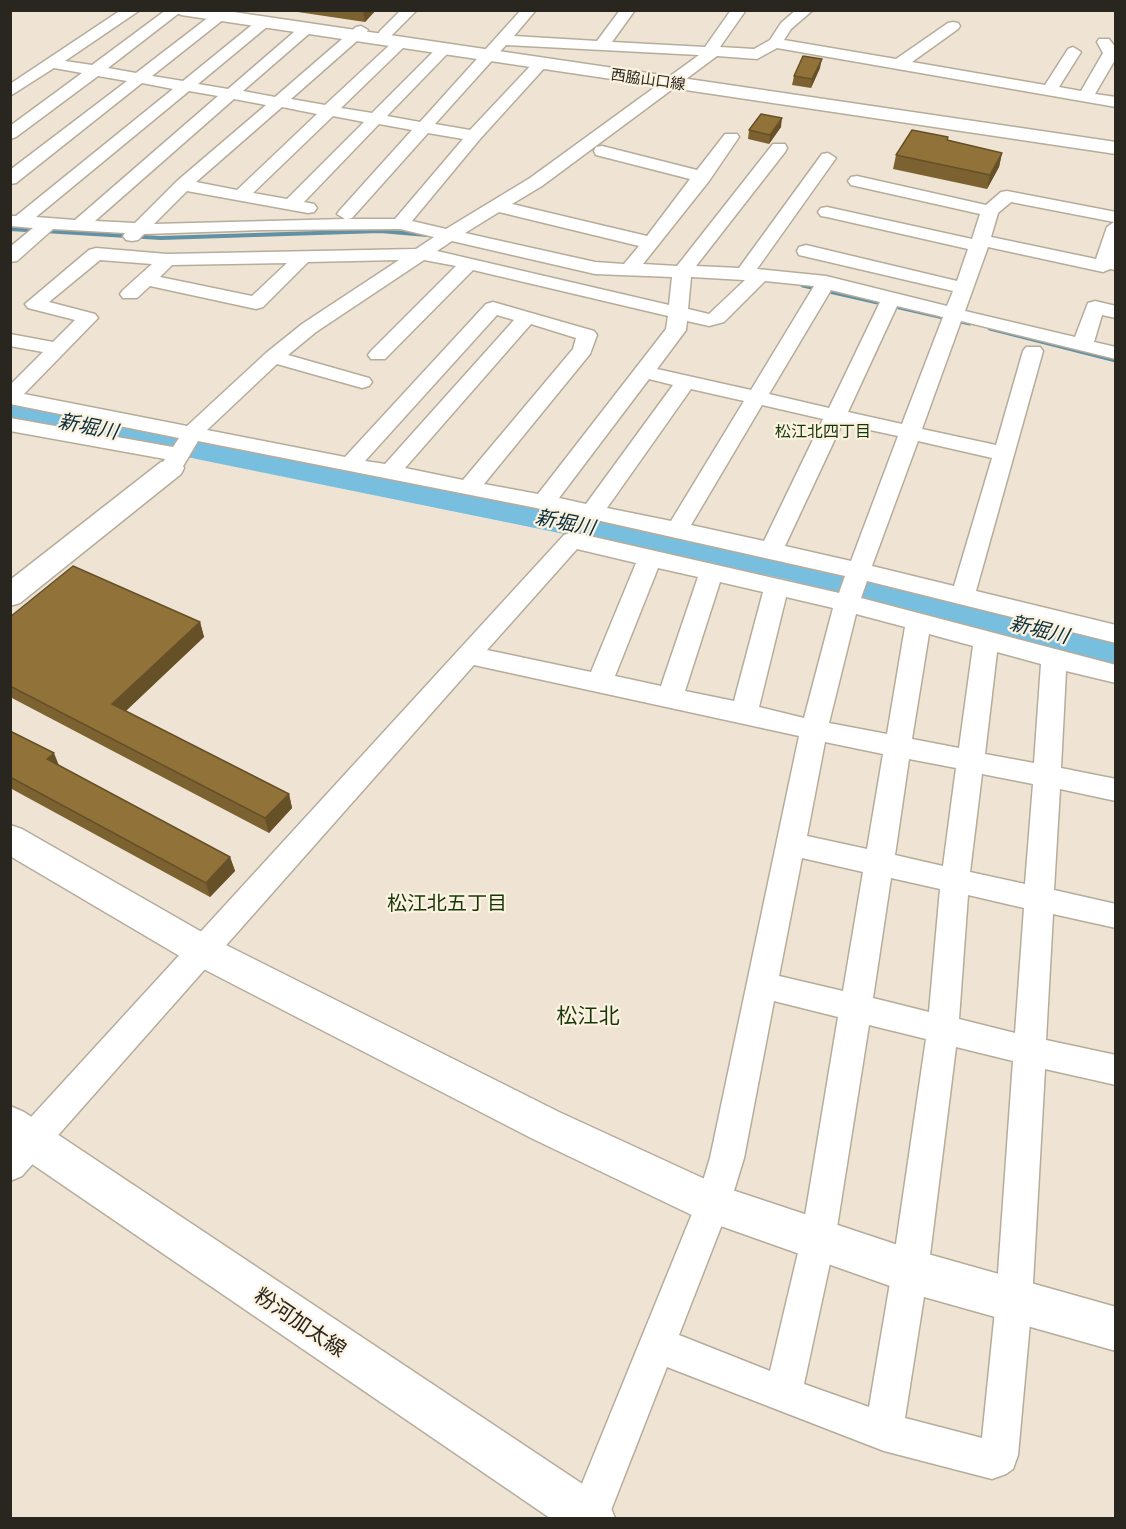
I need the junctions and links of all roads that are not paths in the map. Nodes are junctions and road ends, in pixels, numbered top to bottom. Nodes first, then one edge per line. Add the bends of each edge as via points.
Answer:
1 (133, 10) edge
2 (176, 10) edge
3 (181, 10) edge
4 (410, 10) edge
5 (529, 10) edge
6 (628, 10) edge
7 (740, 10) edge
8 (806, 10) edge
9 (223, 13) edge
10 (260, 16) edge
11 (953, 26) dead end
12 (306, 29) junction
13 (358, 33) junction
14 (392, 39) junction
15 (1104, 42) dead end
16 (775, 43) junction
17 (602, 44) junction
18 (496, 49) junction
19 (443, 50) junction
20 (713, 52) junction
21 (1073, 52) dead end
22 (52, 63) junction
23 (903, 63) junction
24 (540, 64) junction
25 (96, 70) junction
26 (140, 78) junction
27 (675, 80) junction
28 (186, 86) junction
29 (1051, 88) junction
30 (10, 91) edge
31 (231, 94) junction
32 (1087, 95) junction
33 (281, 102) junction
34 (1116, 102) edge
35 (330, 111) junction
36 (375, 119) junction
37 (426, 128) junction
38 (10, 134) edge
39 (474, 136) junction
40 (731, 137) dead end
41 (1116, 140) edge
42 (779, 148) dead end
43 (1116, 148) edge
44 (602, 151) dead end
45 (828, 158) dead end
46 (703, 177) junction
47 (10, 179) edge
48 (857, 181) dead end
49 (183, 185) junction
50 (241, 195) junction
51 (291, 205) junction
52 (496, 206) junction
53 (990, 211) junction
54 (827, 212) dead end
55 (346, 214) junction
56 (1116, 217) edge
57 (16, 221) edge
58 (49, 223) junction
59 (376, 224) junction
60 (400, 224) junction
61 (79, 225) junction
62 (1116, 227) edge
63 (139, 229) junction
64 (448, 235) junction
65 (651, 243) junction
66 (979, 243) junction
67 (806, 251) dead end
68 (111, 254) junction
69 (420, 254) junction
70 (10, 257) edge
71 (303, 257) junction
72 (167, 260) junction
73 (470, 263) junction
74 (1108, 265) edge
75 (629, 270) junction
76 (682, 272) junction
77 (752, 275) junction
78 (146, 280) junction
79 (826, 282) junction
80 (963, 288) junction
81 (130, 294) dead end
82 (891, 299) junction
83 (1095, 307) junction
84 (678, 312) junction
85 (1116, 312) edge
86 (954, 315) junction
87 (527, 317) junction
88 (10, 340) edge
89 (1083, 344) junction
90 (58, 349) junction
91 (1033, 351) dead end
92 (1116, 353) edge
93 (378, 355) dead end
94 (273, 357) junction
95 (643, 372) junction
96 (686, 381) junction
97 (362, 382) dead end
98 (10, 398) edge
99 (758, 398) junction
100 (836, 415) junction
101 (10, 424) edge
102 (193, 432) junction
103 (910, 432) junction
104 (1004, 454) junction
105 (175, 461) junction
106 (350, 464) junction
107 (391, 471) junction
108 (469, 487) junction
109 (544, 502) junction
110 (592, 512) junction
111 (677, 530) junction
112 (771, 550) junction
113 (650, 558) junction
114 (712, 571) junction
115 (861, 571) junction
116 (777, 586) junction
117 (10, 596) edge
118 (963, 596) junction
119 (847, 603) junction
120 (918, 623) junction
121 (1116, 634) edge
122 (986, 641) junction
123 (468, 655) junction
124 (1054, 659) junction
125 (1116, 674) edge
126 (599, 684) junction
127 (670, 698) junction
128 (744, 712) junction
129 (814, 730) junction
130 (896, 747) junction
131 (971, 762) junction
132 (1048, 778) junction
133 (1116, 790) edge
134 (10, 839) edge
135 (791, 844) junction
136 (877, 863) junction
137 (955, 880) junction
138 (1038, 897) junction
139 (1116, 916) edge
140 (201, 950) junction
141 (764, 985) junction
142 (855, 1008) junction
143 (943, 1029) junction
144 (1030, 1051) junction
145 (1116, 1070) edge
146 (18, 1143) edge
147 (713, 1204) junction
148 (818, 1240) junction
149 (910, 1271) junction
150 (1014, 1301) junction
151 (1116, 1329) edge
152 (657, 1345) junction
153 (783, 1395) junction
154 (884, 1432) junction
155 (589, 1518) edge

1 - 22 street
2 - 25 street
3 - 9 street, 西脇山口線
4 - 14 street
5 - 18 street
6 - 17 street
7 - 20 street via 712,48
8 - 16 street
9 - 10 street, 西脇山口線
9 - 26 street
10 - 12 street, 西脇山口線
10 - 13 street, 西脇山口線
10 - 28 street
11 - 23 street
12 - 13 street, 西脇山口線
12 - 31 street
13 - 14 street, 西脇山口線
13 - 33 street
14 - 18 street, 西脇山口線
14 - 19 street, 西脇山口線
14 - 35 street
15 - 32 street via 1111,52
16 - 20 street via 757,54
16 - 23 street
17 - 18 street
17 - 20 street
18 - 19 street, 西脇山口線
18 - 24 street, 西脇山口線
18 - 27 street, 西脇山口線
18 - 37 street
19 - 36 street
20 - 27 street
21 - 29 street
22 - 25 street
22 - 30 street
23 - 29 street
24 - 27 street, 西脇山口線
24 - 39 street
25 - 26 street
25 - 38 street
26 - 28 street
26 - 47 street
27 - 41 street, 西脇山口線
27 - 43 street, 西脇山口線
27 - 52 street via 536,182
28 - 31 street
28 - 57 street
29 - 32 street
31 - 33 street
31 - 61 street
32 - 34 street
33 - 35 street
33 - 49 street
35 - 36 street
35 - 50 street
36 - 37 street
36 - 51 street
37 - 39 street
37 - 55 street
39 - 60 street
40 - 46 street
42 - 76 street
44 - 46 street
45 - 77 street
46 - 65 street
48 - 53 street
49 - 50 street
49 - 63 street
50 - 51 street
51 - 55 street
52 - 64 street
52 - 65 street
53 - 56 street via 1007,196
53 - 66 street
54 - 66 street
55 - 59 street
57 - 58 street
58 - 61 street
58 - 70 street
59 - 60 street
59 - 63 street
60 - 64 street
61 - 63 street
62 - 74 street
63 - 68 street
64 - 69 street
64 - 75 street via 595,268
65 - 75 street
66 - 74 street
66 - 80 street
67 - 80 street
68 - 72 street
68 - 90 street via 96,254 35,304 88,318
69 - 71 street
69 - 73 street
69 - 94 street via 309,328
71 - 72 street
71 - 78 street via 256,303
72 - 78 street
73 - 84 street
73 - 93 street
74 - 83 street via 1094,298
75 - 76 street
76 - 77 street
76 - 84 street
77 - 79 street
77 - 84 street via 717,318 709,320
78 - 81 street
79 - 82 street
79 - 99 street
80 - 86 street
82 - 86 street
82 - 100 street
83 - 85 street
83 - 89 street
84 - 95 street via 676,330
86 - 89 street
86 - 103 street
87 - 106 street via 493,308
87 - 107 street
87 - 108 street via 587,335 583,350
88 - 90 street
89 - 92 street
90 - 98 street
91 - 104 street
94 - 97 street
94 - 102 street
95 - 96 street
95 - 109 street
96 - 99 street
96 - 110 street
98 - 102 street
99 - 100 street
99 - 111 street
100 - 103 street
100 - 112 street
101 - 105 street
102 - 105 street
102 - 106 street
103 - 104 street
103 - 115 street
104 - 118 street
105 - 117 street
106 - 107 street
107 - 108 street
108 - 109 street
109 - 110 street
110 - 111 street
111 - 112 street
112 - 115 street
113 - 114 street
113 - 123 street via 572,540
113 - 126 street
114 - 116 street
114 - 127 street
115 - 118 street
115 - 119 street
116 - 119 street
116 - 128 street
118 - 121 street
119 - 120 street
119 - 129 street
120 - 122 street
120 - 130 street
122 - 124 street
122 - 131 street
123 - 126 street
123 - 140 street
124 - 125 street
124 - 132 street
126 - 127 street
127 - 128 street
128 - 129 street
129 - 130 street
129 - 135 street
130 - 131 street
130 - 136 street
131 - 132 street
131 - 137 street
132 - 133 street
132 - 138 street
134 - 140 street
135 - 136 street
135 - 141 street
136 - 137 street
136 - 142 street
137 - 138 street
137 - 143 street
138 - 139 street
138 - 144 street
140 - 146 street
140 - 147 street via 545,1125
141 - 142 street
141 - 147 street via 727,1158
142 - 143 street
142 - 148 street
143 - 144 street
143 - 149 street
144 - 145 street
144 - 150 street
146 - 155 street, 粉河加太線
147 - 148 street
147 - 152 street
148 - 149 street
148 - 153 street
149 - 150 street
149 - 154 street
150 - 151 street
150 - 154 street via 999,1455 992,1460
152 - 153 street
152 - 155 street
153 - 154 street

